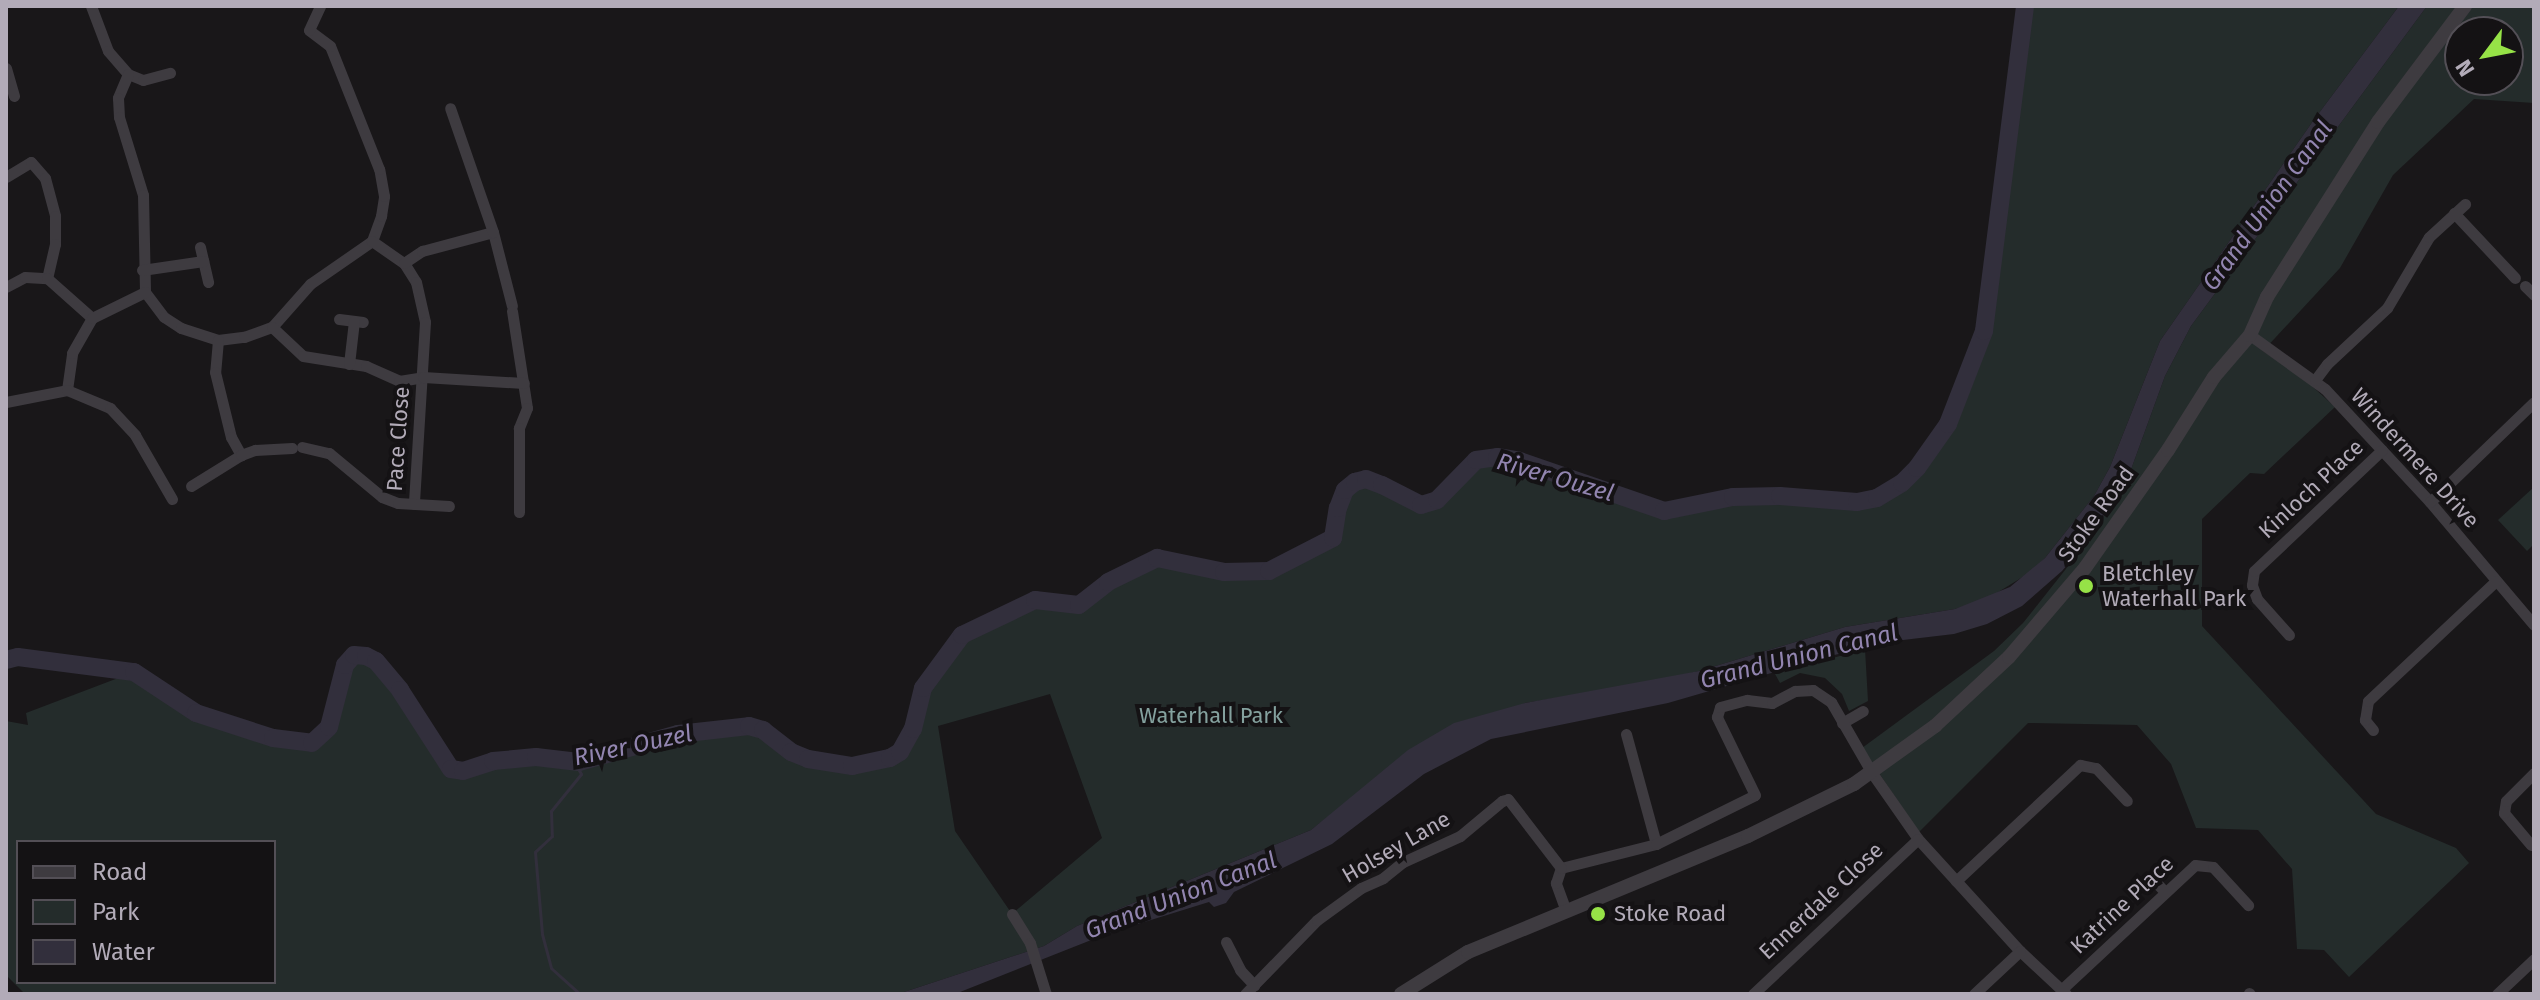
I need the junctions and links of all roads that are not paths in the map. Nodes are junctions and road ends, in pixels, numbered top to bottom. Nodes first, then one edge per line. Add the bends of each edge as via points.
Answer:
1 (91, 6) edge
2 (320, 6) edge
3 (2465, 6) edge
4 (6, 68) edge
5 (170, 73) dead end
6 (128, 74) junction
7 (14, 96) dead end
8 (450, 108) dead end
9 (6, 177) edge
10 (2465, 204) dead end
11 (2454, 213) junction
12 (493, 232) junction
13 (372, 241) junction
14 (200, 247) dead end
15 (203, 261) junction
16 (404, 263) junction
17 (142, 270) junction
18 (47, 278) junction
19 (208, 282) dead end
20 (6, 287) edge
21 (145, 292) junction
22 (2534, 295) edge
23 (92, 318) junction
24 (339, 319) dead end
25 (272, 327) junction
26 (2250, 335) junction
27 (218, 340) junction
28 (349, 364) junction
29 (423, 377) junction
30 (2315, 380) junction
31 (524, 383) junction
32 (67, 390) junction
33 (6, 402) edge
34 (2534, 402) edge
35 (2382, 450) junction
36 (241, 455) junction
37 (191, 486) dead end
38 (172, 499) dead end
39 (2430, 502) junction
40 (414, 504) junction
41 (449, 506) dead end
42 (519, 512) dead end
43 (2496, 581) junction
44 (2534, 625) edge
45 (2289, 635) dead end
46 (1863, 711) dead end
47 (1842, 723) junction
48 (2373, 730) dead end
49 (1626, 734) dead end
50 (1872, 773) junction
51 (2534, 773) edge
52 (2127, 801) dead end
53 (1918, 839) junction
54 (1656, 844) junction
55 (2531, 845) dead end
56 (1561, 868) junction
57 (2150, 876) dead end
58 (1956, 881) junction
59 (2165, 892) junction
60 (2248, 905) dead end
61 (1566, 911) junction
62 (1012, 914) dead end
63 (1226, 942) dead end
64 (2020, 951) junction
65 (2534, 959) edge
66 (1249, 990) edge
67 (2064, 992) edge
68 (1046, 994) edge
69 (1401, 994) edge
70 (1753, 994) edge
71 (1974, 994) edge
72 (2497, 994) edge

1 - 6 street via 108,51
2 - 13 street via 309,30 330,46 379,169 384,196
3 - 26 street, Stoke Road via 2378,122 2267,297
4 - 7 street
5 - 6 street via 143,80
6 - 17 street via 118,98 119,117 143,195
8 - 12 street
9 - 18 street via 31,162 45,178 55,216
10 - 11 street
11 - 22 street
11 - 30 street via 2429,237 2390,304
12 - 16 street via 422,251
12 - 31 street
13 - 16 street
13 - 25 street via 310,284
14 - 15 street
15 - 17 street
15 - 19 street
16 - 29 street, Pace Close via 416,282 425,322
17 - 21 street
18 - 20 street via 25,277
18 - 23 street
21 - 23 street
21 - 27 street via 164,317
23 - 32 street via 72,353
24 - 28 street via 359,321
25 - 27 street
25 - 28 street via 303,356
26 - 30 street, Windermere Drive
26 - 50 street, Stoke Road via 2214,377 2154,471 2040,624 1935,726
27 - 36 street via 215,372 231,437
28 - 29 street via 399,381
29 - 31 street
29 - 40 street, Pace Close
30 - 35 street, Windermere Drive
31 - 42 street
32 - 33 street
32 - 38 street via 110,408 135,435
34 - 39 street
35 - 39 street, Windermere Drive
35 - 45 street, Kinloch Place via 2254,571 2257,599
36 - 37 street
36 - 40 street, Pace Close via 297,448 329,453 382,497
39 - 43 street, Windermere Drive
40 - 41 street, Pace Close
43 - 44 street, Windermere Drive
43 - 48 street via 2368,701 2365,720
46 - 47 street
47 - 50 street
47 - 54 street via 1831,702 1813,690 1795,691 1772,703 1747,700 1720,707 1717,717 1755,795
49 - 54 street
50 - 53 street
50 - 61 street, Stoke Road via 1748,836
51 - 55 street via 2506,801 2504,813
52 - 58 street via 2096,768 2080,765
53 - 58 street
53 - 70 street, Ennerdale Close
54 - 56 street
56 - 61 street via 1556,883
56 - 66 street, Holsey Lane via 1508,799 1502,801 1460,836 1403,862 1317,920
57 - 59 street
58 - 64 street
59 - 60 street, Katrine Place via 2195,865 2213,867
59 - 67 street, Katrine Place
61 - 69 street, Stoke Road via 1455,958
62 - 68 street via 1030,943
63 - 66 street
64 - 67 street
64 - 71 street
65 - 72 street

